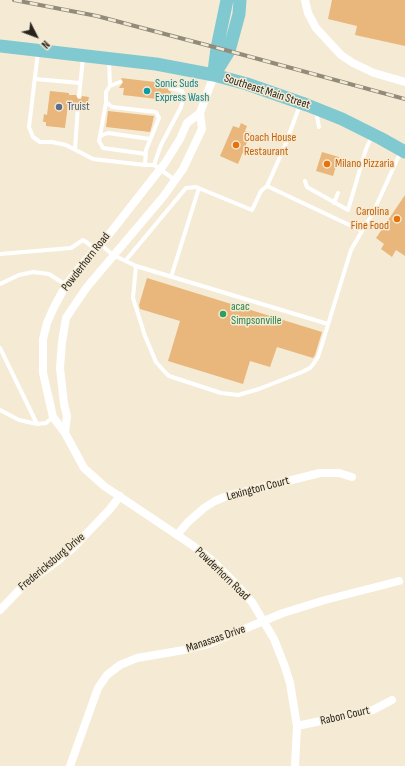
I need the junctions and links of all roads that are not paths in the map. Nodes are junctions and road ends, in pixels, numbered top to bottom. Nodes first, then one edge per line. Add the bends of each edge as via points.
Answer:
1 (227, 0) edge
2 (240, 0) edge
3 (305, 0) edge
4 (0, 46) edge
5 (38, 50) junction
6 (83, 54) junction
7 (109, 57) junction
8 (214, 75) junction
9 (35, 79) junction
10 (120, 82) dead end
11 (405, 82) edge
12 (80, 83) junction
13 (110, 86) junction
14 (171, 88) dead end
15 (79, 96) dead end
16 (106, 102) junction
17 (300, 102) junction
18 (78, 106) dead end
19 (316, 108) junction
20 (200, 113) junction
21 (319, 127) dead end
22 (372, 134) junction
23 (100, 136) junction
24 (150, 138) junction
25 (74, 149) junction
26 (403, 151) edge
27 (146, 154) junction
28 (146, 165) junction
29 (157, 167) junction
30 (175, 180) junction
31 (305, 181) dead end
32 (267, 186) junction
33 (199, 188) junction
34 (338, 193) dead end
35 (334, 203) junction
36 (362, 231) junction
37 (98, 246) junction
38 (0, 254) edge
39 (114, 255) junction
40 (126, 260) junction
41 (136, 266) junction
42 (171, 277) junction
43 (0, 284) edge
44 (66, 285) junction
45 (328, 324) junction
46 (0, 348) edge
47 (0, 410) edge
48 (53, 418) junction
49 (37, 424) junction
50 (65, 433) junction
51 (352, 477) dead end
52 (120, 496) junction
53 (177, 535) junction
54 (399, 581) dead end
55 (1, 607) edge
56 (264, 622) junction
57 (392, 700) dead end
58 (297, 726) junction
59 (70, 766) edge
60 (295, 766) edge

1 - 8 main road
2 - 8 main road via 229,51
3 - 11 street via 316,28 341,55 374,73
4 - 5 main road, Southeast Main Street
5 - 6 main road, Southeast Main Street
5 - 9 lane
6 - 7 main road, Southeast Main Street
6 - 12 lane
7 - 8 main road, Southeast Main Street
7 - 13 lane
8 - 17 main road, Southeast Main Street
8 - 20 street, Powderhorn Road
9 - 12 lane
9 - 25 lane via 29,127 33,138 40,142 66,144
10 - 13 lane
12 - 15 lane
13 - 16 lane via 106,92
14 - 29 lane via 182,91 184,96 161,145
16 - 23 lane
16 - 24 lane via 112,107 156,112 159,118
17 - 19 main road, Southeast Main Street
17 - 32 lane
18 - 25 lane
19 - 21 lane
19 - 22 main road, Southeast Main Street
20 - 29 street, Powderhorn Road via 187,122 180,139
20 - 30 street, Powderhorn Road via 202,129
22 - 26 main road, Southeast Main Street
22 - 35 lane via 348,210
23 - 24 lane via 108,133
23 - 27 lane via 99,141 103,148
24 - 27 lane
25 - 28 lane via 93,159
26 - 36 lane
27 - 28 lane
28 - 29 lane
29 - 30 lane
29 - 37 street, Powderhorn Road
30 - 39 street, Powderhorn Road
31 - 35 lane via 307,187
32 - 33 lane via 261,191 252,210
32 - 36 lane
33 - 40 lane via 186,188
33 - 42 lane
34 - 35 lane
36 - 45 lane via 351,250
37 - 38 lane via 83,240 71,248
37 - 39 lane
37 - 44 street, Powderhorn Road
39 - 40 lane
39 - 50 street, Powderhorn Road via 87,287 66,318 60,368 67,416
40 - 41 lane
41 - 42 lane
41 - 45 lane via 133,298 156,362 169,376 221,393 238,396 310,368 318,357
42 - 45 lane
43 - 44 lane via 33,272 49,274
44 - 48 street, Powderhorn Road via 53,309 43,339 43,373
46 - 49 lane
47 - 49 lane via 19,420
48 - 49 lane via 46,423
48 - 50 street, Powderhorn Road
50 - 52 street, Powderhorn Road via 84,468
51 - 53 street, Lexington Court via 339,473 320,473 228,496 204,508
52 - 53 street, Powderhorn Road
52 - 55 street, Fredericksburg Drive via 72,549 25,584
53 - 56 street, Powderhorn Road via 214,562 232,580 252,602
54 - 56 street, Manassas Drive via 282,613
56 - 58 street, Powderhorn Road via 285,667
56 - 59 street, Manassas Drive via 208,644 137,658 114,669 98,688
57 - 58 street, Rabon Court via 373,710
58 - 60 street, Powderhorn Road

